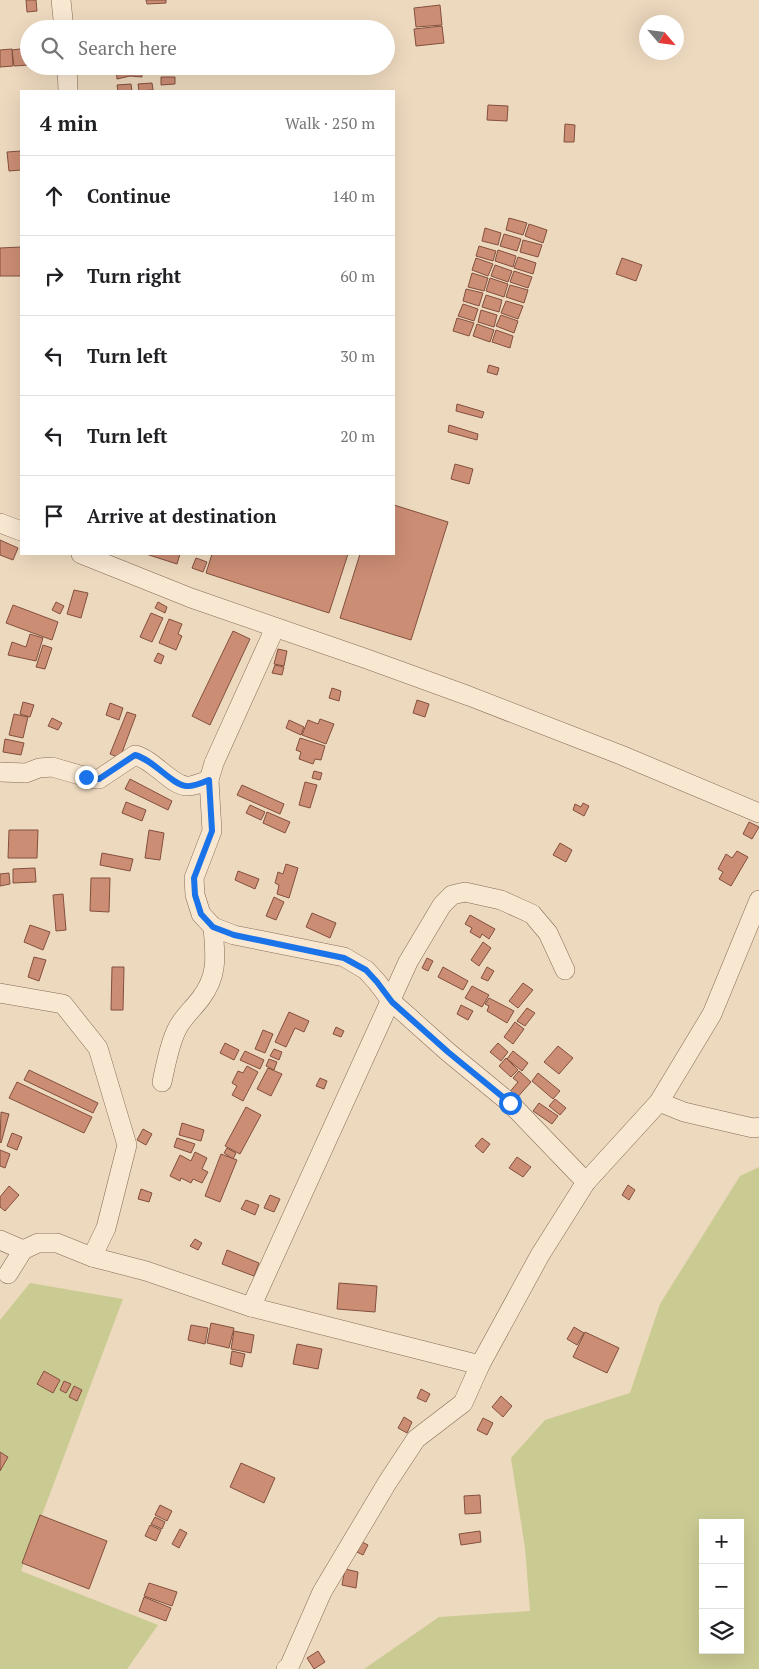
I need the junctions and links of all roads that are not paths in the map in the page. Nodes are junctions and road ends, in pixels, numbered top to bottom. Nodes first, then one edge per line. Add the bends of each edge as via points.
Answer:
1 (61, 0) edge
2 (63, 20) edge
3 (67, 75) edge
4 (68, 90) edge
5 (0, 523) edge
6 (20, 531) edge
7 (84, 555) edge
8 (275, 628) junction
9 (0, 772) edge
10 (209, 780) junction
11 (759, 813) edge
12 (759, 900) edge
13 (213, 927) junction
14 (565, 970) dead end
15 (0, 993) edge
16 (392, 1002) junction
17 (162, 1082) dead end
18 (659, 1102) junction
19 (759, 1127) edge
20 (586, 1182) junction
21 (0, 1240) edge
22 (23, 1250) junction
23 (92, 1257) junction
24 (8, 1274) dead end
25 (251, 1307) junction
26 (480, 1365) junction
27 (286, 1669) edge

1 - 2 street
3 - 4 street
5 - 6 street
7 - 8 street
8 - 10 street
8 - 11 street via 478,700
9 - 10 street via 52,767 99,779 135,755 187,787
10 - 13 street via 212,831 194,878 201,914
12 - 18 street via 712,1014
13 - 16 street via 234,935 344,958 366,970
13 - 17 street via 216,964 208,987 177,1029
14 - 16 street via 548,933 532,914 501,900 465,892 452,895 442,905 408,962
15 - 23 street via 63,1004 98,1048 127,1145 106,1228
16 - 20 street via 510,1103
16 - 25 street
18 - 19 street via 684,1112
18 - 20 street
20 - 26 street via 540,1255
21 - 22 street
22 - 23 street via 38,1243 57,1243
22 - 24 street
23 - 25 street via 146,1271
25 - 26 street
26 - 27 street via 464,1402 416,1439 387,1484 322,1592

